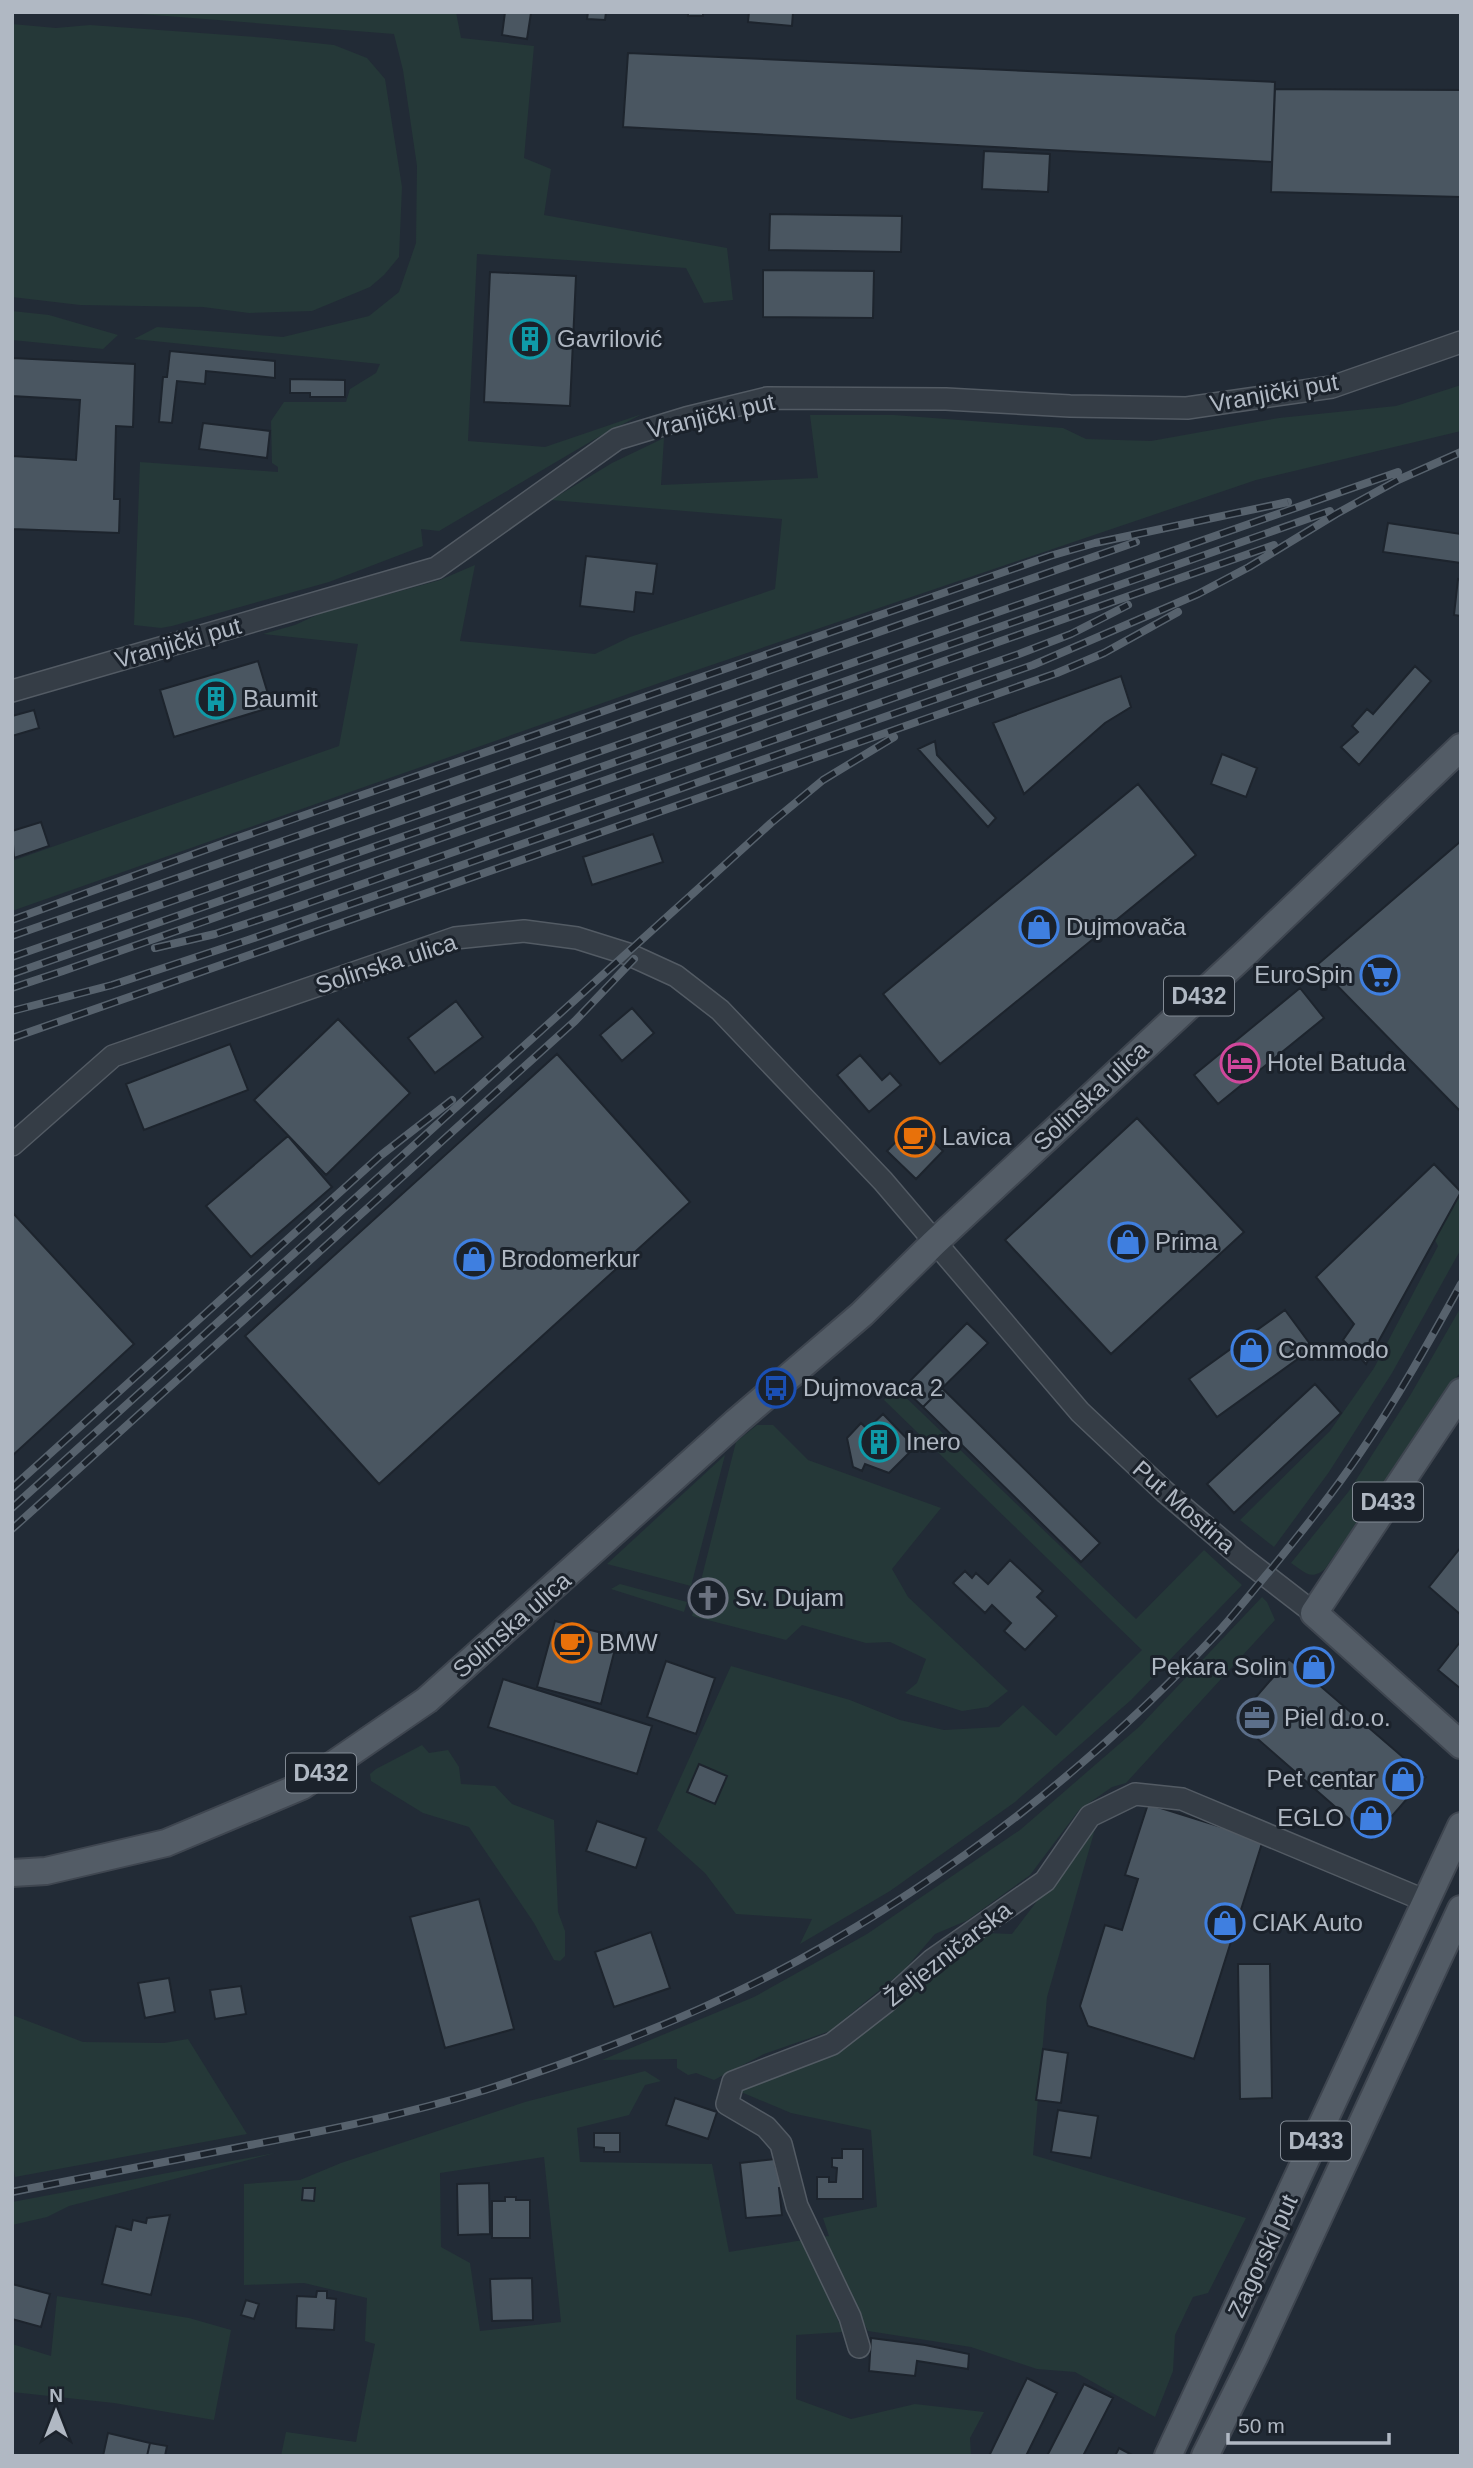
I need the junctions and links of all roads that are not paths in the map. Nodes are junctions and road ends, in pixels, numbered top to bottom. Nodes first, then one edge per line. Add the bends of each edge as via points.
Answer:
1 (1461, 342) edge
2 (12, 691) edge
3 (1461, 747) edge
4 (12, 1144) edge
5 (934, 1242) junction
6 (1461, 1392) edge
7 (1314, 1613) junction
8 (1461, 1745) edge
9 (1461, 1826) edge
10 (12, 1873) edge
11 (1426, 1900) junction
12 (1461, 1909) edge
13 (859, 2347) dead end
14 (1168, 2456) edge
15 (1205, 2456) edge

1 - 2 street, Vranjički put via 1332,387 1186,408 767,398 617,439 436,568
3 - 5 main road, Solinska ulica / D432
4 - 5 street, Solinska ulica via 113,1056 455,938 524,931 577,938 676,976 720,1010 883,1181
5 - 7 street, Put Mostina via 1080,1412 1175,1501
5 - 10 main road, Solinska ulica / D432 via 862,1314 427,1700 314,1778 166,1843 46,1871
6 - 7 main road, D433
7 - 8 main road, Put Mostina
9 - 11 main road, Zagorski put / D433
11 - 13 street, Željezničarska via 1182,1799 1135,1794 1090,1816 1045,1881 932,1959 886,2003 832,2044 733,2082 727,2104 766,2127 781,2144 797,2206
11 - 14 main road, Zagorski put / D433
12 - 15 main road, Zagorski put / D433

